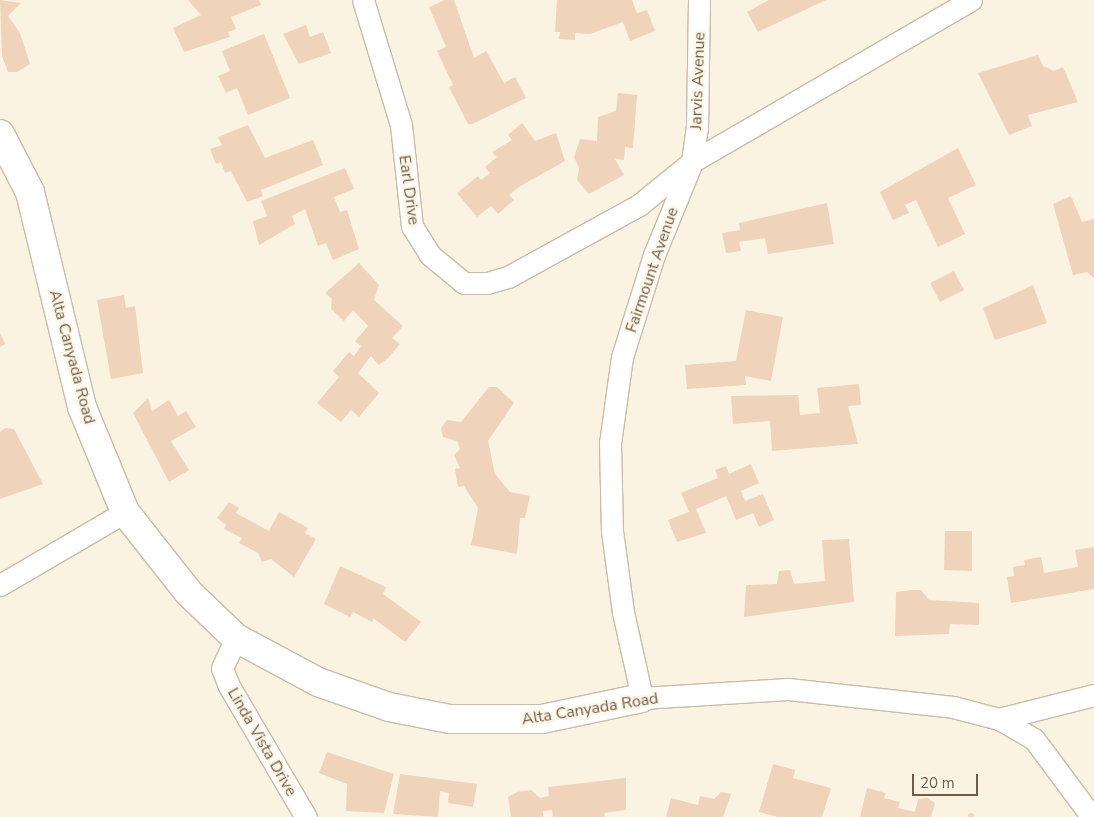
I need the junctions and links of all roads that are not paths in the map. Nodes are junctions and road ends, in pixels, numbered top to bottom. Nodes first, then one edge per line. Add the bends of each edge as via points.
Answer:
1 (363, 0) edge
2 (699, 0) edge
3 (971, 0) edge
4 (0, 134) edge
5 (692, 162) junction
6 (125, 512) junction
7 (0, 586) edge
8 (236, 638) junction
9 (1094, 695) edge
10 (642, 698) junction
11 (999, 719) junction
12 (306, 817) edge
13 (1092, 817) edge

1 - 5 street, Earl Drive via 401,125 412,226 430,255 464,283 508,277 640,205
2 - 5 street, Jarvis Avenue via 697,128
3 - 5 street
4 - 6 street, Alta Canyada Road via 30,192 82,407
5 - 10 street, Fairmount Avenue via 654,255 622,357 610,443 614,546
6 - 7 street
6 - 8 street, Alta Canyada Road via 189,592
8 - 10 street, Alta Canyada Road via 318,682 389,707 450,719 542,719
8 - 12 street, Linda Vista Drive via 222,668 229,686
9 - 11 street
10 - 11 street, Alta Canyada Road via 788,689 953,707
11 - 13 street, Alta Canyada Road via 1034,739

